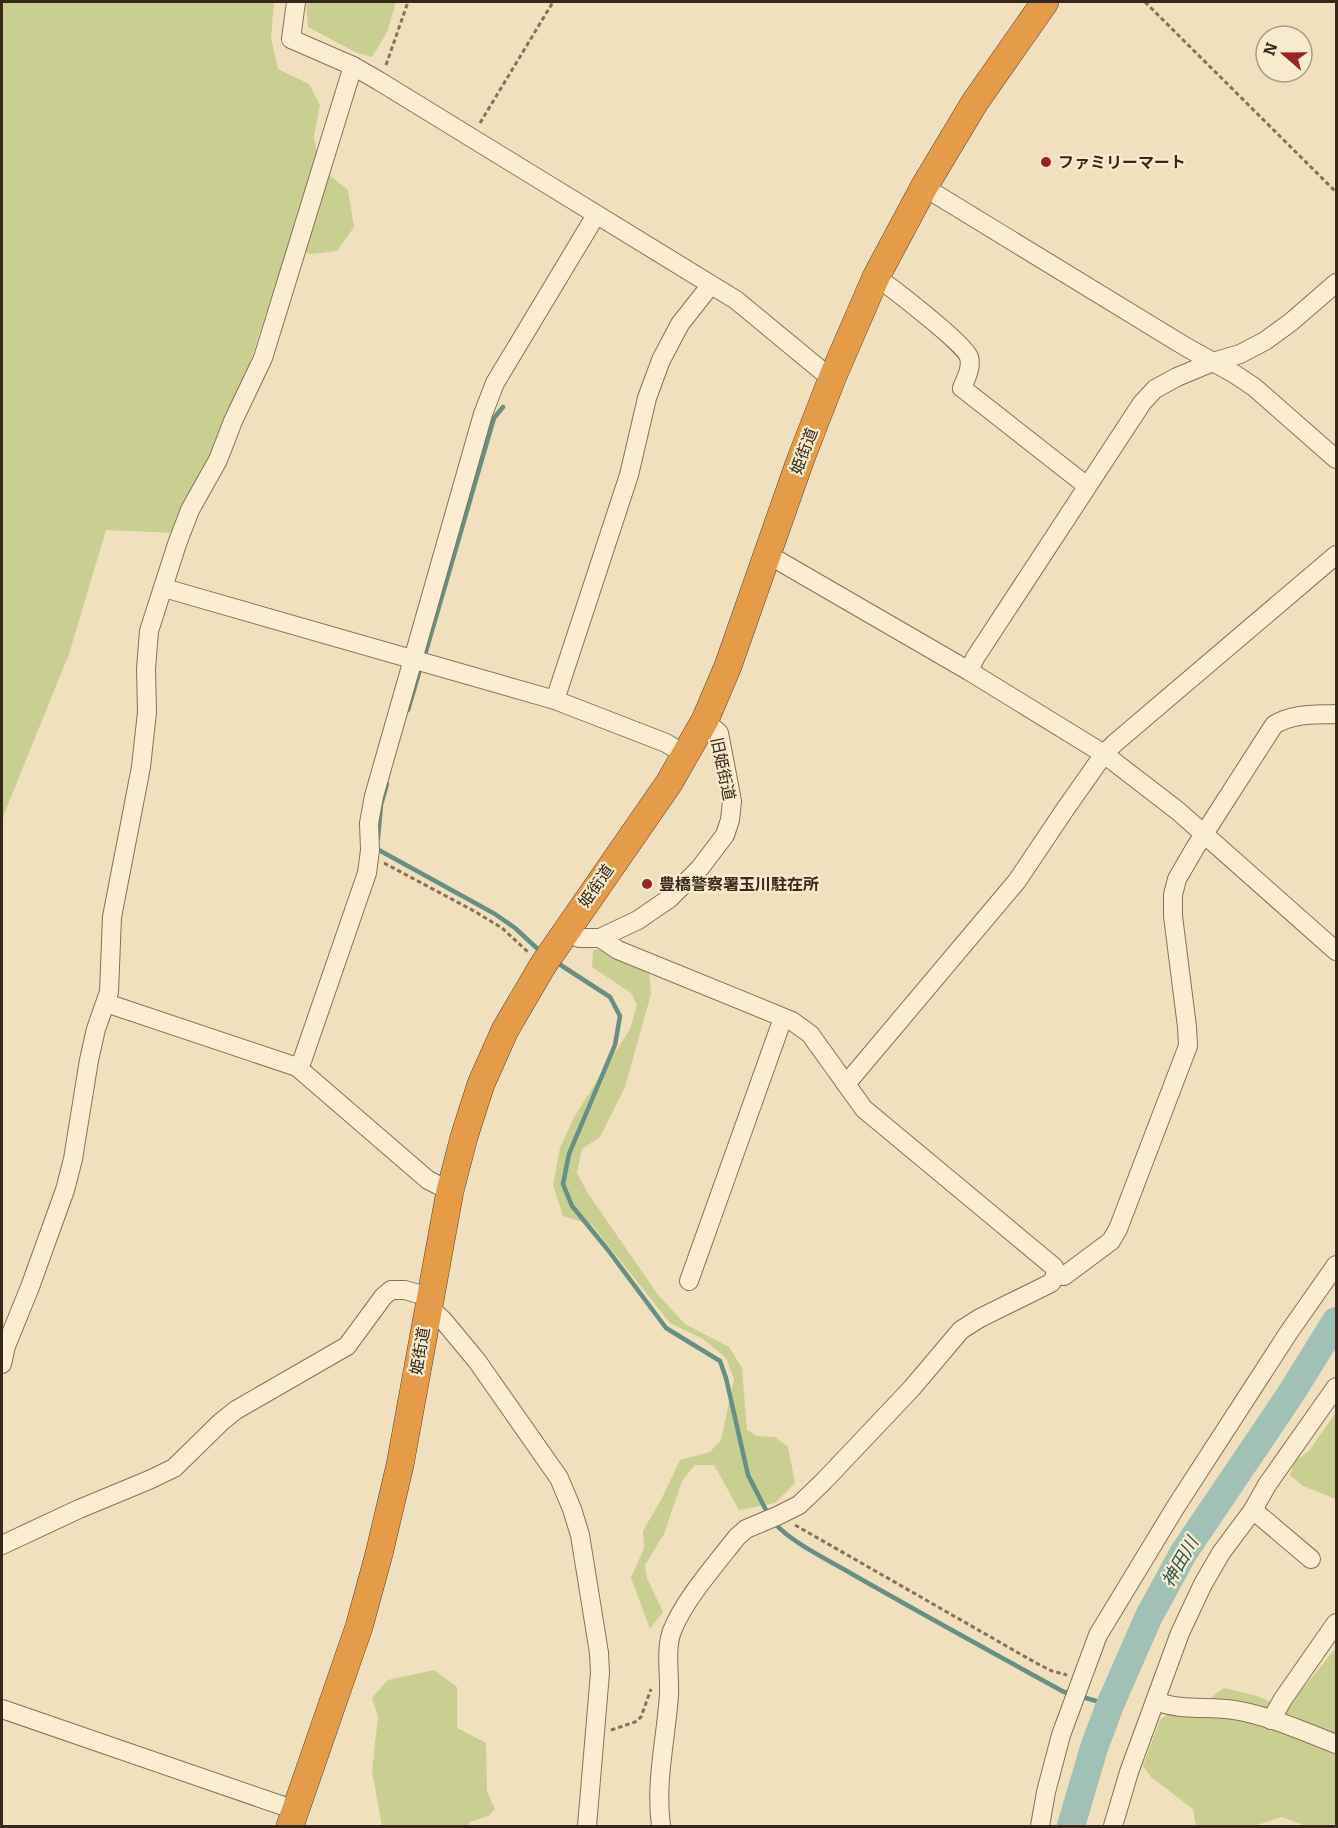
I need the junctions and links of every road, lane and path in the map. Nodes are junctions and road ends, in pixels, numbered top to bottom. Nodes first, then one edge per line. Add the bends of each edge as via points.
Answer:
1 (296, 2) edge
2 (408, 2) edge
3 (553, 2) edge
4 (1045, 2) edge
5 (1145, 2) edge
6 (353, 66) junction
7 (379, 81) junction
8 (471, 138) junction
9 (924, 187) junction
10 (1336, 192) edge
11 (596, 215) junction
12 (876, 277) junction
13 (1336, 283) edge
14 (710, 286) junction
15 (1213, 362) junction
16 (833, 376) junction
17 (1336, 459) edge
18 (1087, 486) junction
19 (767, 554) junction
20 (1336, 555) edge
21 (164, 588) junction
22 (420, 662) junction
23 (969, 671) junction
24 (555, 700) junction
25 (1336, 714) edge
26 (705, 720) junction
27 (1104, 754) junction
28 (686, 755) junction
29 (1204, 833) junction
30 (369, 858) junction
31 (600, 938) junction
32 (1336, 951) edge
33 (551, 952) junction
34 (106, 1003) junction
35 (783, 1018) junction
36 (297, 1067) junction
37 (845, 1083) junction
38 (450, 1191) junction
39 (1336, 1265) edge
40 (1056, 1275) junction
41 (689, 1281) dead end
42 (428, 1306) junction
43 (2, 1364) edge
44 (1336, 1387) edge
45 (1253, 1510) junction
46 (774, 1517) junction
47 (2, 1545) edge
48 (1311, 1559) dead end
49 (1336, 1623) edge
50 (669, 1678) junction
51 (1077, 1691) junction
52 (1156, 1701) junction
53 (2, 1709) edge
54 (1271, 1720) junction
55 (594, 1733) junction
56 (1336, 1744) edge
57 (292, 1818) edge
58 (587, 1827) edge
59 (661, 1827) edge
60 (1040, 1827) edge
61 (1113, 1827) edge

1 - 6 street via 291,39
2 - 7 path
3 - 8 path
4 - 9 highway, 姫街道 via 975,102
5 - 10 path
6 - 7 street
6 - 21 street via 263,358 218,460 190,510
7 - 8 street
8 - 11 street
9 - 12 highway, 姫街道
9 - 15 street
11 - 14 street
11 - 22 street via 495,382 483,414
12 - 16 highway, 姫街道
12 - 18 street via 969,355 970,370 962,388
13 - 15 street via 1265,341
14 - 16 street via 736,300
14 - 24 street via 680,324 661,360 647,398 629,475
15 - 17 street via 1254,387
15 - 18 street via 1155,389
16 - 19 highway, 姫街道
18 - 23 street
19 - 23 street
19 - 26 highway, 姫街道
20 - 27 street
21 - 22 street
21 - 34 street via 149,632 142,756 112,917
22 - 24 street
22 - 30 street via 374,796
23 - 27 street
24 - 28 street via 666,743
25 - 29 street via 1285,718 1274,725
26 - 28 highway, 姫街道
26 - 31 street, 旧姫街道 via 719,733 732,801 725,835 670,898 638,920
27 - 29 street
27 - 37 street via 1017,881
28 - 33 highway, 姫街道
29 - 32 street
29 - 40 street via 1177,879 1173,895 1187,1027 1188,1046 1183,1062 1111,1241 1064,1276
30 - 33 path via 502,928 533,958
30 - 36 street
31 - 33 street via 579,938
31 - 35 street via 618,950
33 - 38 highway, 姫街道 via 505,1029 481,1084
34 - 36 street
34 - 43 street via 89,1060 65,1190
35 - 37 street via 810,1034
35 - 41 street
36 - 38 street via 428,1180
37 - 40 street via 864,1109 1054,1267
38 - 42 highway, 姫街道
39 - 51 street via 1175,1508 1098,1635
40 - 46 street via 1052,1283 961,1330 824,1481 798,1505
42 - 47 street via 422,1296 391,1290 347,1346 236,1410 174,1468
42 - 55 street via 477,1361 523,1425 559,1478 572,1509 580,1534 599,1653
42 - 57 highway, 姫街道 via 400,1464 379,1554 359,1627
44 - 45 street
45 - 48 street
45 - 52 street via 1203,1584 1180,1633
46 - 50 street via 737,1537 680,1613 671,1633
46 - 51 path via 793,1524 1052,1671
49 - 54 street
50 - 55 path via 655,1683 635,1722
50 - 59 street via 659,1790
51 - 60 street via 1061,1735
52 - 54 street via 1235,1710
52 - 61 street
53 - 57 street
54 - 56 street
55 - 58 street

